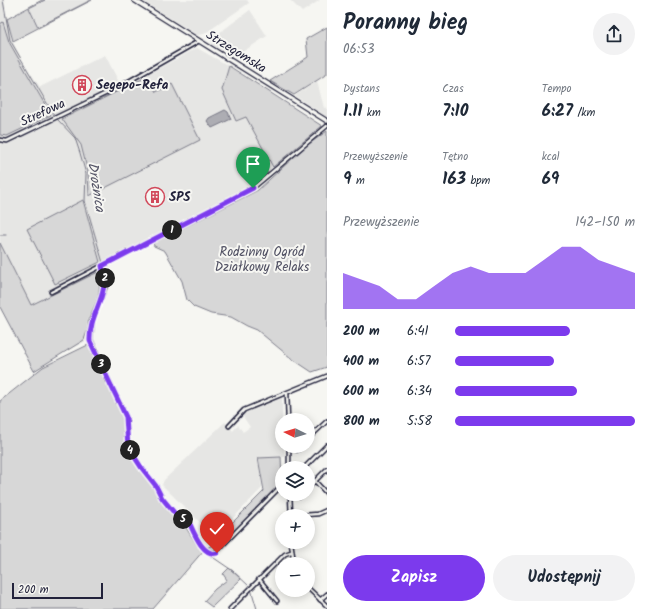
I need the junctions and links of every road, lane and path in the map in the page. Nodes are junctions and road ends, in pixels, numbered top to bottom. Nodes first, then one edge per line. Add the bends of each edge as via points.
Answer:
1 (134, 0) edge
2 (199, 41) junction
3 (327, 121) edge
4 (327, 126) edge
5 (0, 140) edge
6 (102, 266) junction
7 (51, 292) dead end
8 (327, 376) edge
9 (323, 378) junction
10 (327, 382) edge
11 (287, 393) junction
12 (288, 413) edge
13 (327, 421) edge
14 (229, 426) dead end
15 (315, 432) edge
16 (327, 445) edge
17 (311, 461) edge
18 (327, 469) edge
19 (315, 481) joint
20 (275, 493) edge
21 (327, 494) edge
22 (327, 510) edge
23 (315, 514) edge
24 (291, 552) joint
25 (292, 557) edge
26 (259, 579) junction
27 (327, 594) edge
28 (315, 595) edge
29 (320, 600) junction
30 (277, 601) dead end
31 (327, 606) edge
32 (230, 609) edge

1 - 2 main road, Strzegomska
2 - 3 main road, Strzegomska
2 - 5 street, Strefowa via 117,88 7,141
4 - 6 street via 253,188
6 - 7 street
6 - 20 street via 105,288 91,321 90,341 126,417 128,447 173,513 181,521 188,520 201,545 214,554
8 - 9 street
9 - 10 street
9 - 11 street
11 - 12 street
11 - 14 street via 244,410
13 - 15 street
16 - 17 street
18 - 19 street
19 - 21 street
22 - 23 street
24 - 25 street
24 - 26 street via 285,554
26 - 30 street
26 - 32 street
27 - 29 street
28 - 29 street
29 - 31 street

